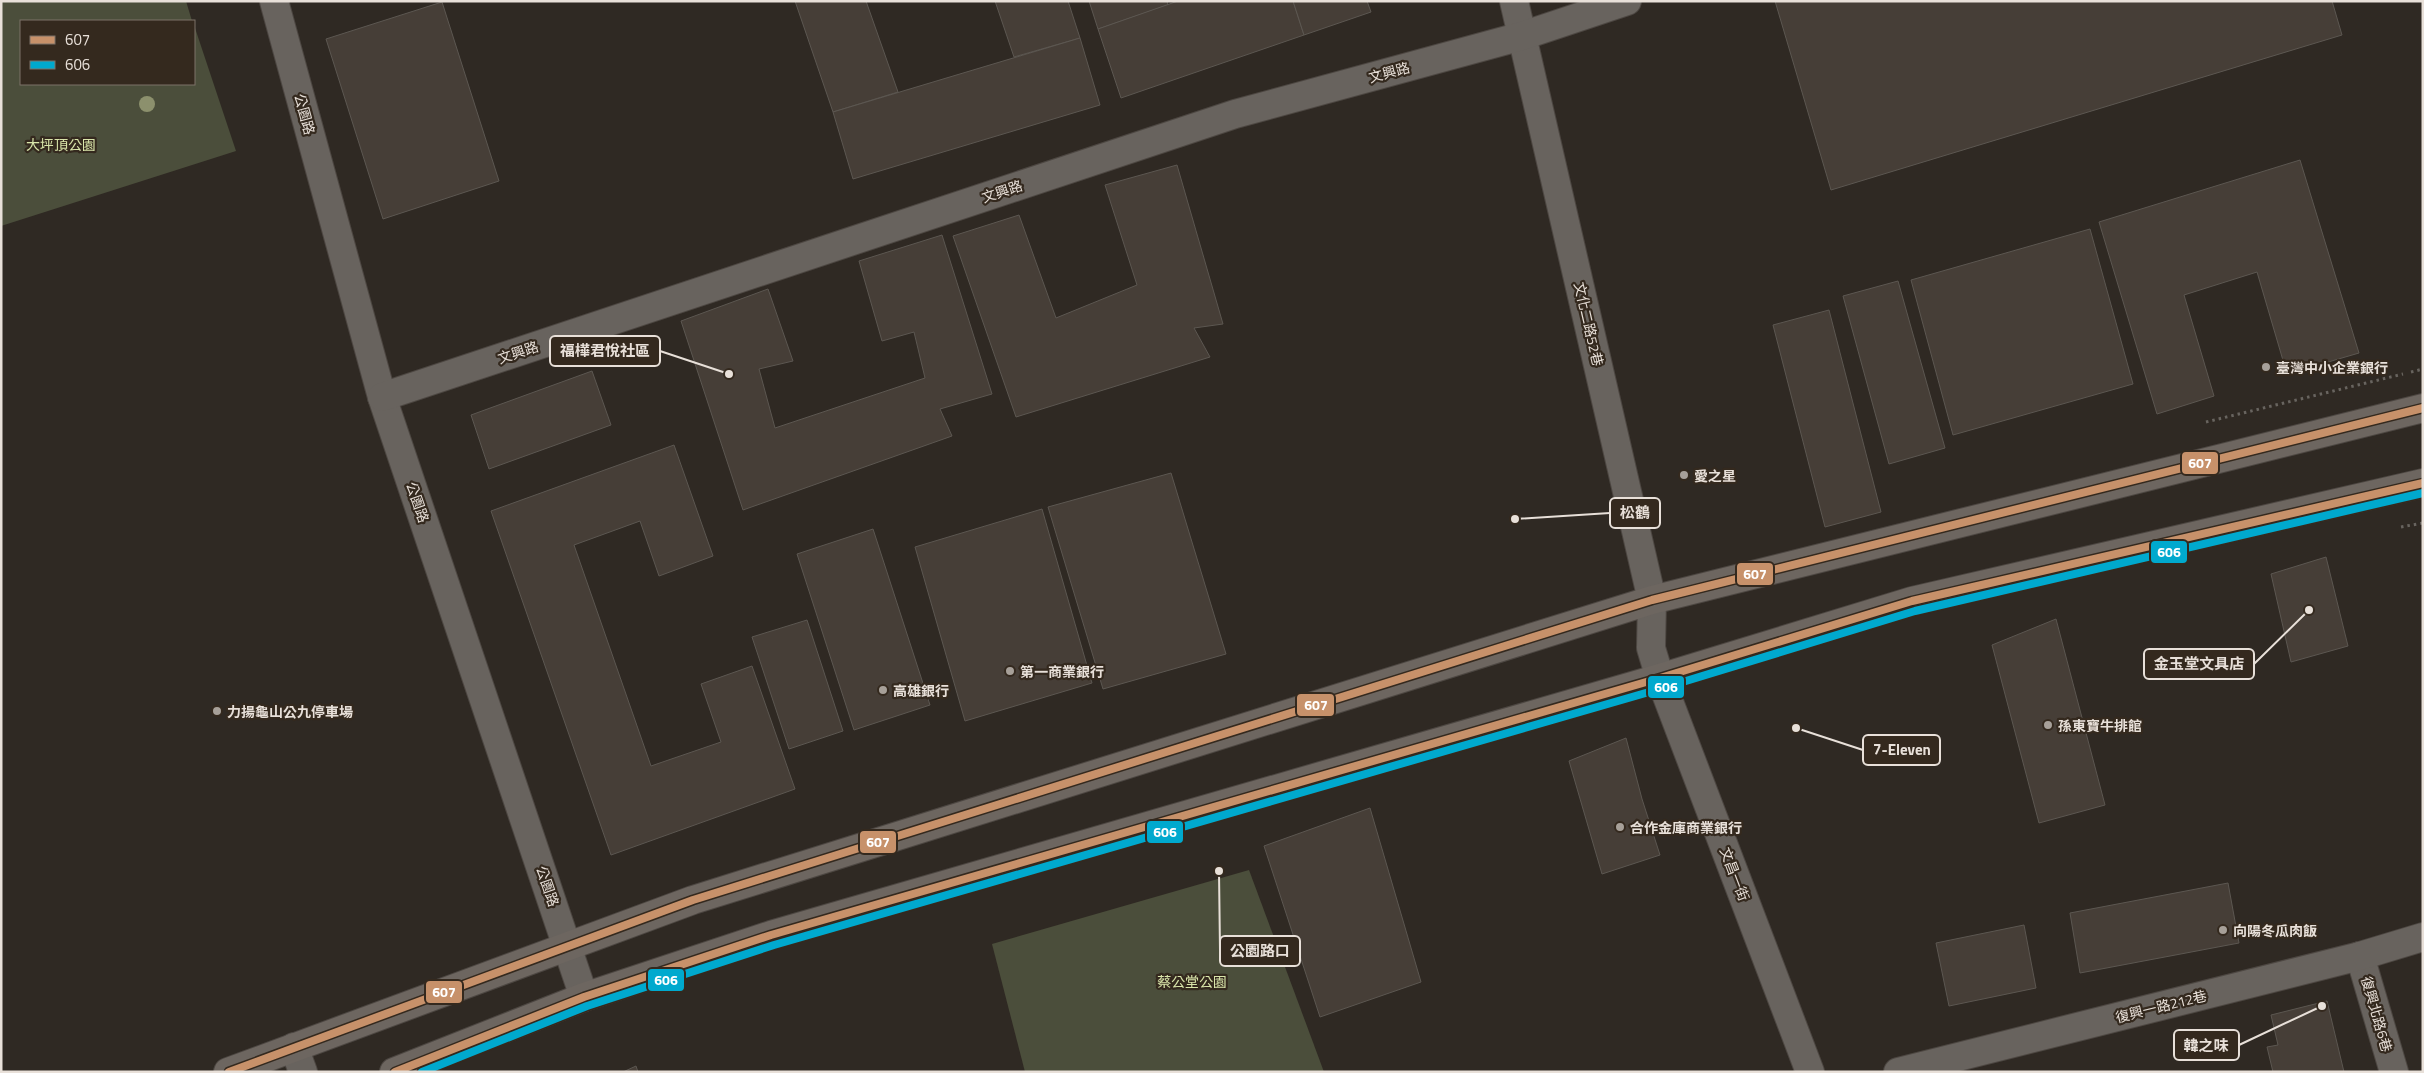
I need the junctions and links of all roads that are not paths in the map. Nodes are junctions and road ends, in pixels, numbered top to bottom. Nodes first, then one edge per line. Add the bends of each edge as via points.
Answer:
1 (274, 1) edge
2 (1514, 1) edge
3 (1626, 1) edge
4 (1522, 36) junction
5 (382, 397) junction
6 (2423, 408) edge
7 (2423, 483) edge
8 (1652, 600) junction
9 (1651, 648) joint
10 (1660, 678) junction
11 (2423, 937) edge
12 (568, 947) junction
13 (2360, 956) junction
14 (584, 997) junction
15 (299, 1060) edge
16 (228, 1072) edge
17 (394, 1072) edge
18 (1810, 1072) edge
19 (1898, 1072) edge
20 (2394, 1072) edge

1 - 5 street, 公園路
2 - 4 street, 文化二路52巷
3 - 4 street, 文興路
4 - 5 street, 文興路 via 1235,114
4 - 8 street, 文化二路52巷
5 - 12 street, 公園路
6 - 8 street
7 - 10 street via 1912,601
8 - 9 street, 文化二路52巷
8 - 12 street via 694,900
9 - 10 street, 文昌一街
10 - 14 street via 771,935
10 - 18 street, 文昌一街
11 - 13 street, 復興一路212巷
12 - 14 street, 公園路
12 - 15 street
13 - 19 street, 復興一路212巷
13 - 20 street, 復興北路6巷
14 - 17 street
15 - 16 street

